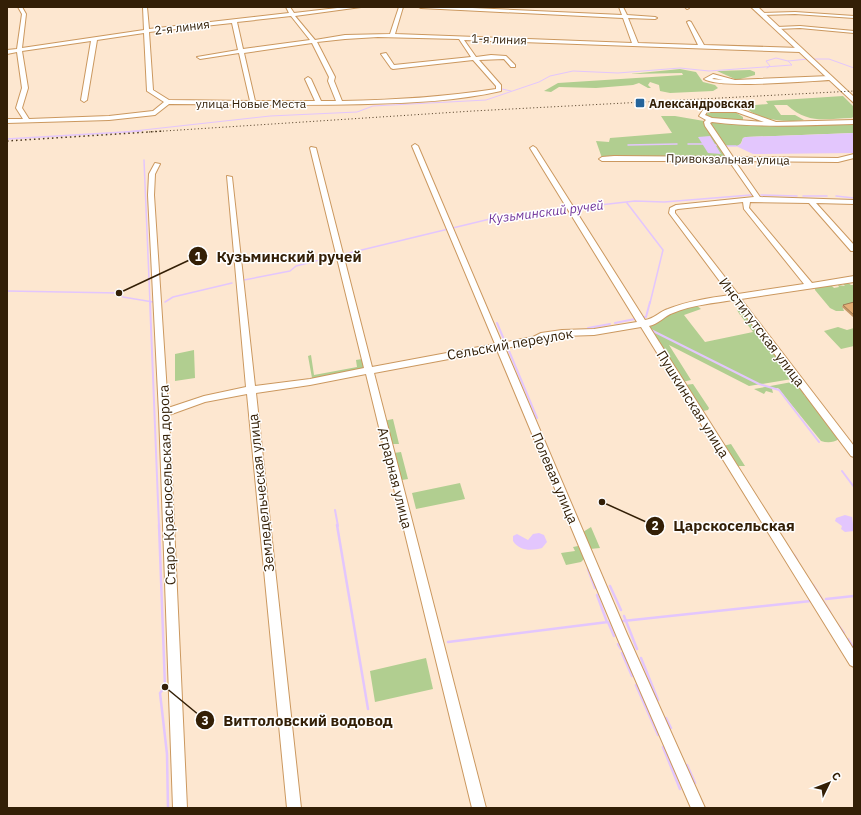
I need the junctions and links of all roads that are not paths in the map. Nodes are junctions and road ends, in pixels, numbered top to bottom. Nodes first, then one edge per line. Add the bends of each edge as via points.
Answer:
1 (20, 7) edge
2 (146, 7) edge
3 (288, 7) edge
4 (359, 7) edge
5 (401, 7) edge
6 (421, 7) edge
7 (621, 7) edge
8 (754, 7) edge
9 (292, 14) junction
10 (762, 14) junction
11 (625, 16) junction
12 (854, 17) edge
13 (655, 18) dead end
14 (234, 20) junction
15 (689, 22) dead end
16 (777, 28) junction
17 (147, 31) junction
18 (854, 32) edge
19 (392, 35) junction
20 (460, 38) junction
21 (95, 39) junction
22 (314, 42) junction
23 (636, 44) junction
24 (702, 47) junction
25 (800, 50) junction
26 (19, 51) junction
27 (242, 51) junction
28 (7, 52) edge
29 (384, 54) dead end
30 (200, 57) dead end
31 (475, 59) junction
32 (513, 66) dead end
33 (830, 78) junction
34 (308, 79) dead end
35 (735, 82) dead end
36 (84, 100) dead end
37 (854, 101) edge
38 (168, 102) junction
39 (318, 102) junction
40 (253, 103) junction
41 (340, 103) junction
42 (737, 110) junction
43 (26, 117) junction
44 (7, 121) edge
45 (709, 121) junction
46 (854, 122) edge
47 (742, 123) junction
48 (774, 123) junction
49 (415, 146) dead end
50 (313, 148) dead end
51 (533, 148) dead end
52 (854, 156) edge
53 (602, 159) dead end
54 (731, 159) junction
55 (157, 164) dead end
56 (229, 177) dead end
57 (758, 199) junction
58 (810, 200) junction
59 (747, 201) junction
60 (854, 202) edge
61 (854, 249) edge
62 (854, 279) edge
63 (810, 286) junction
64 (734, 296) junction
65 (643, 324) junction
66 (500, 346) junction
67 (368, 372) junction
68 (250, 390) junction
69 (164, 413) junction
70 (854, 453) edge
71 (854, 660) edge
72 (180, 808) edge
73 (294, 808) edge
74 (480, 808) edge
75 (698, 808) edge

1 - 26 street via 24,14
2 - 17 street
3 - 9 street
4 - 9 street, 2-я линия
5 - 19 street
6 - 11 street
7 - 11 street
8 - 10 main road
9 - 14 street, 2-я линия
9 - 22 street
10 - 12 street via 795,13
10 - 16 main road
11 - 13 street
11 - 23 street
14 - 17 street, 2-я линия
14 - 27 street
15 - 24 street
16 - 18 street
16 - 25 main road
17 - 21 street, 2-я линия
17 - 38 street via 150,91
19 - 20 street, 1-я линия
19 - 22 street, 1-я линия via 364,35
20 - 23 street, 1-я линия
20 - 31 street
21 - 26 street, 2-я линия
21 - 36 street
22 - 27 street, 1-я линия
22 - 41 street via 332,77 331,81
23 - 24 street, 1-я линия
24 - 25 street, 1-я линия
25 - 33 main road
26 - 28 street, 2-я линия
26 - 43 street via 25,88 19,108
27 - 30 street, 1-я линия
27 - 40 street
29 - 31 street via 393,67
31 - 32 street via 506,58
31 - 41 street, улица Новые Места via 499,86 499,90 412,100
33 - 35 street
33 - 37 main road
34 - 39 street
38 - 40 street, улица Новые Места
38 - 43 street via 159,110 109,118
39 - 40 street, улица Новые Места
39 - 41 street, улица Новые Места
42 - 45 street via 705,112 702,116
42 - 47 street via 747,119
42 - 48 street
43 - 44 street
45 - 47 street
45 - 54 street via 708,126
46 - 48 street
47 - 48 street
49 - 66 street, Полевая улица
50 - 67 street, Аграрная улица
51 - 65 street, Пушкинская улица
52 - 54 street, Привокзальная улица via 838,160
53 - 54 street, Привокзальная улица
54 - 57 street
55 - 69 street, Старо-Красносельская дорога via 152,174 151,195
56 - 68 street, Земледельческая улица
57 - 58 street
57 - 59 street
58 - 60 street
58 - 61 street
59 - 63 street via 746,208
59 - 64 street, Институтская улица via 672,209 672,213
62 - 63 street, Сельский переулок
63 - 64 street, Сельский переулок
64 - 65 street, Сельский переулок via 678,308 653,322
64 - 70 street, Институтская улица
65 - 66 street, Сельский переулок via 594,332 541,336 536,340
65 - 71 street, Пушкинская улица
66 - 67 street, Сельский переулок
66 - 75 street, Полевая улица
67 - 68 street, Сельский переулок
67 - 74 street, Аграрная улица
68 - 69 street, Сельский переулок via 204,399
68 - 73 street, Земледельческая улица
69 - 72 street, Старо-Красносельская дорога

